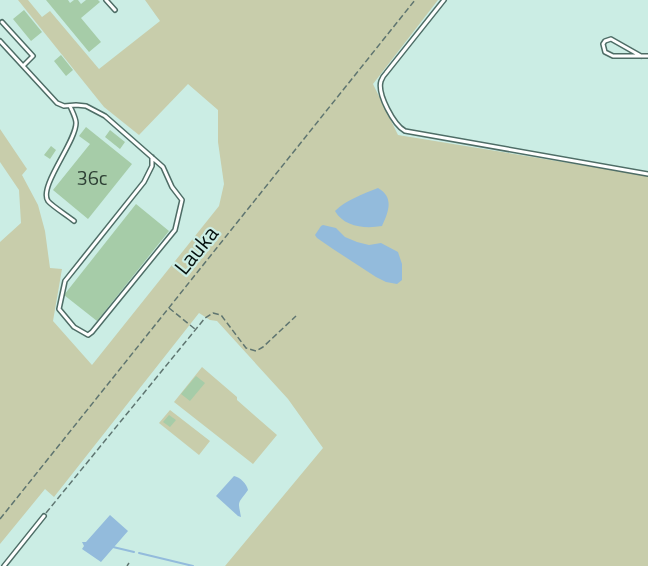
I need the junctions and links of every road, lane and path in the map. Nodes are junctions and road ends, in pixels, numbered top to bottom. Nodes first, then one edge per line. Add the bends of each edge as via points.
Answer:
1 (106, 0) edge
2 (415, 0) edge
3 (444, 0) edge
4 (115, 10) dead end
5 (2, 22) dead end
6 (0, 41) edge
7 (641, 56) junction
8 (648, 56) edge
9 (23, 66) junction
10 (70, 106) junction
11 (152, 157) junction
12 (648, 174) edge
13 (74, 221) dead end
14 (169, 308) junction
15 (296, 316) dead end
16 (195, 329) junction
17 (44, 516) joint
18 (0, 519) edge
19 (4, 566) edge

1 - 4 lane
2 - 14 path, Lauka
3 - 12 lane via 380,82 399,128
5 - 9 lane via 33,56
6 - 9 lane
7 - 7 lane via 613,56 605,52 603,44 611,39
7 - 8 lane
9 - 10 lane via 57,103
10 - 11 lane via 86,106 105,116
10 - 13 lane via 76,123 72,137 45,193 48,201
11 - 11 lane via 163,167 182,200 176,230 88,335 74,327 59,309 65,281 144,182
14 - 16 path
14 - 18 path, Lauka
15 - 16 path via 256,351 246,348 221,315 213,313
16 - 17 path
17 - 19 lane

